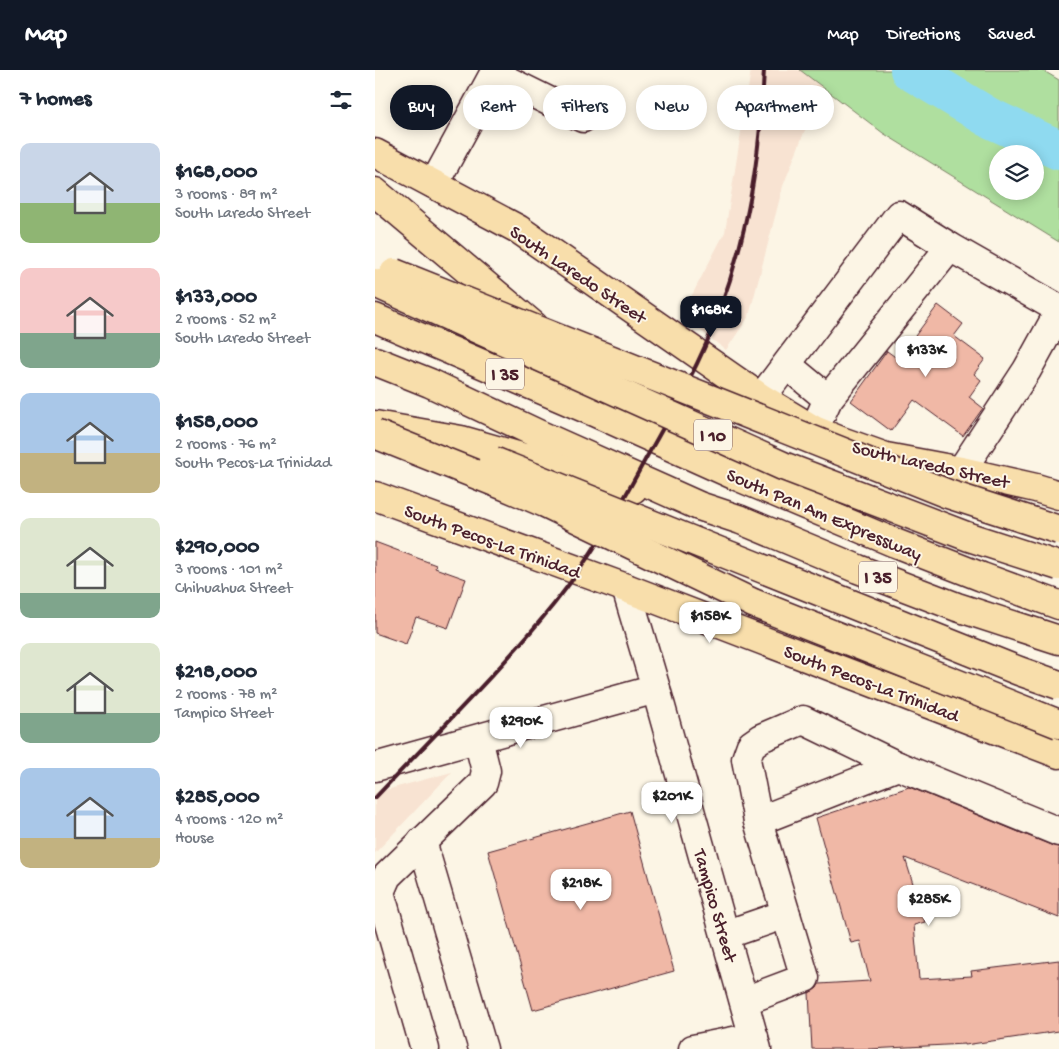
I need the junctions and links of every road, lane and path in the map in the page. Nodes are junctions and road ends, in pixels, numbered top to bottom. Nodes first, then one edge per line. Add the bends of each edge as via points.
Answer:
1 (495, 72) edge
2 (543, 97) edge
3 (375, 153) edge
4 (434, 184) junction
5 (375, 192) edge
6 (950, 247) junction
7 (375, 265) edge
8 (375, 283) edge
9 (1059, 310) edge
10 (375, 318) edge
11 (375, 361) edge
12 (787, 365) junction
13 (761, 398) junction
14 (828, 399) junction
15 (375, 416) edge
16 (375, 425) edge
17 (814, 430) junction
18 (375, 434) edge
19 (961, 471) junction
20 (734, 475) junction
21 (1059, 495) edge
22 (375, 496) edge
23 (699, 506) junction
24 (1059, 530) edge
25 (1059, 566) edge
26 (626, 588) junction
27 (1059, 604) edge
28 (1059, 640) edge
29 (1059, 685) edge
30 (656, 689) junction
31 (1059, 724) edge
32 (478, 739) junction
33 (1059, 754) edge
34 (897, 766) junction
35 (375, 767) edge
36 (757, 821) junction
37 (1059, 832) edge
38 (423, 841) junction
39 (786, 914) junction
40 (725, 935) junction
41 (743, 1001) junction
42 (756, 1043) edge
43 (425, 1049) edge
44 (483, 1049) edge
45 (693, 1049) edge

1 - 2 street
1 - 4 street
3 - 4 main road, South Laredo Street
4 - 13 main road, South Laredo Street via 518,229
5 - 20 main road via 605,385
6 - 9 street
6 - 12 street via 899,216
6 - 14 street
7 - 24 main road, bridge via 948,494
8 - 25 main road, South Pan Am Expressway / I 10, bridge via 783,466 969,537
9 - 19 street via 1027,370
10 - 20 main road, South Pan Am Expressway / I 35
11 - 23 main road, South Pan Am Expressway / I 35
12 - 13 street
12 - 14 street
13 - 17 main road, South Laredo Street
14 - 17 street
15 - 29 main road, bridge
16 - 23 main road via 461,440
17 - 19 main road, South Laredo Street via 886,457
18 - 31 main road, bridge via 545,503 753,603
19 - 21 main road, South Laredo Street
20 - 27 main road, South Pan Am Expressway / I 35 via 895,544
22 - 26 main road, South Pecos-La Trinidad
23 - 28 main road, South Pan Am Expressway / I 35 via 957,606
26 - 30 street, Tampico Street
26 - 33 main road, South Pecos-La Trinidad
30 - 32 street
30 - 40 street, Tampico Street
32 - 35 street
32 - 38 street via 486,771 483,783
34 - 36 street
34 - 36 street via 803,720 751,745 747,759
34 - 37 street
36 - 39 street
38 - 43 street via 387,876 380,892
38 - 44 street
39 - 40 street
39 - 41 street via 805,978
40 - 41 street, Tampico Street
41 - 42 street, Tampico Street
42 - 45 street

